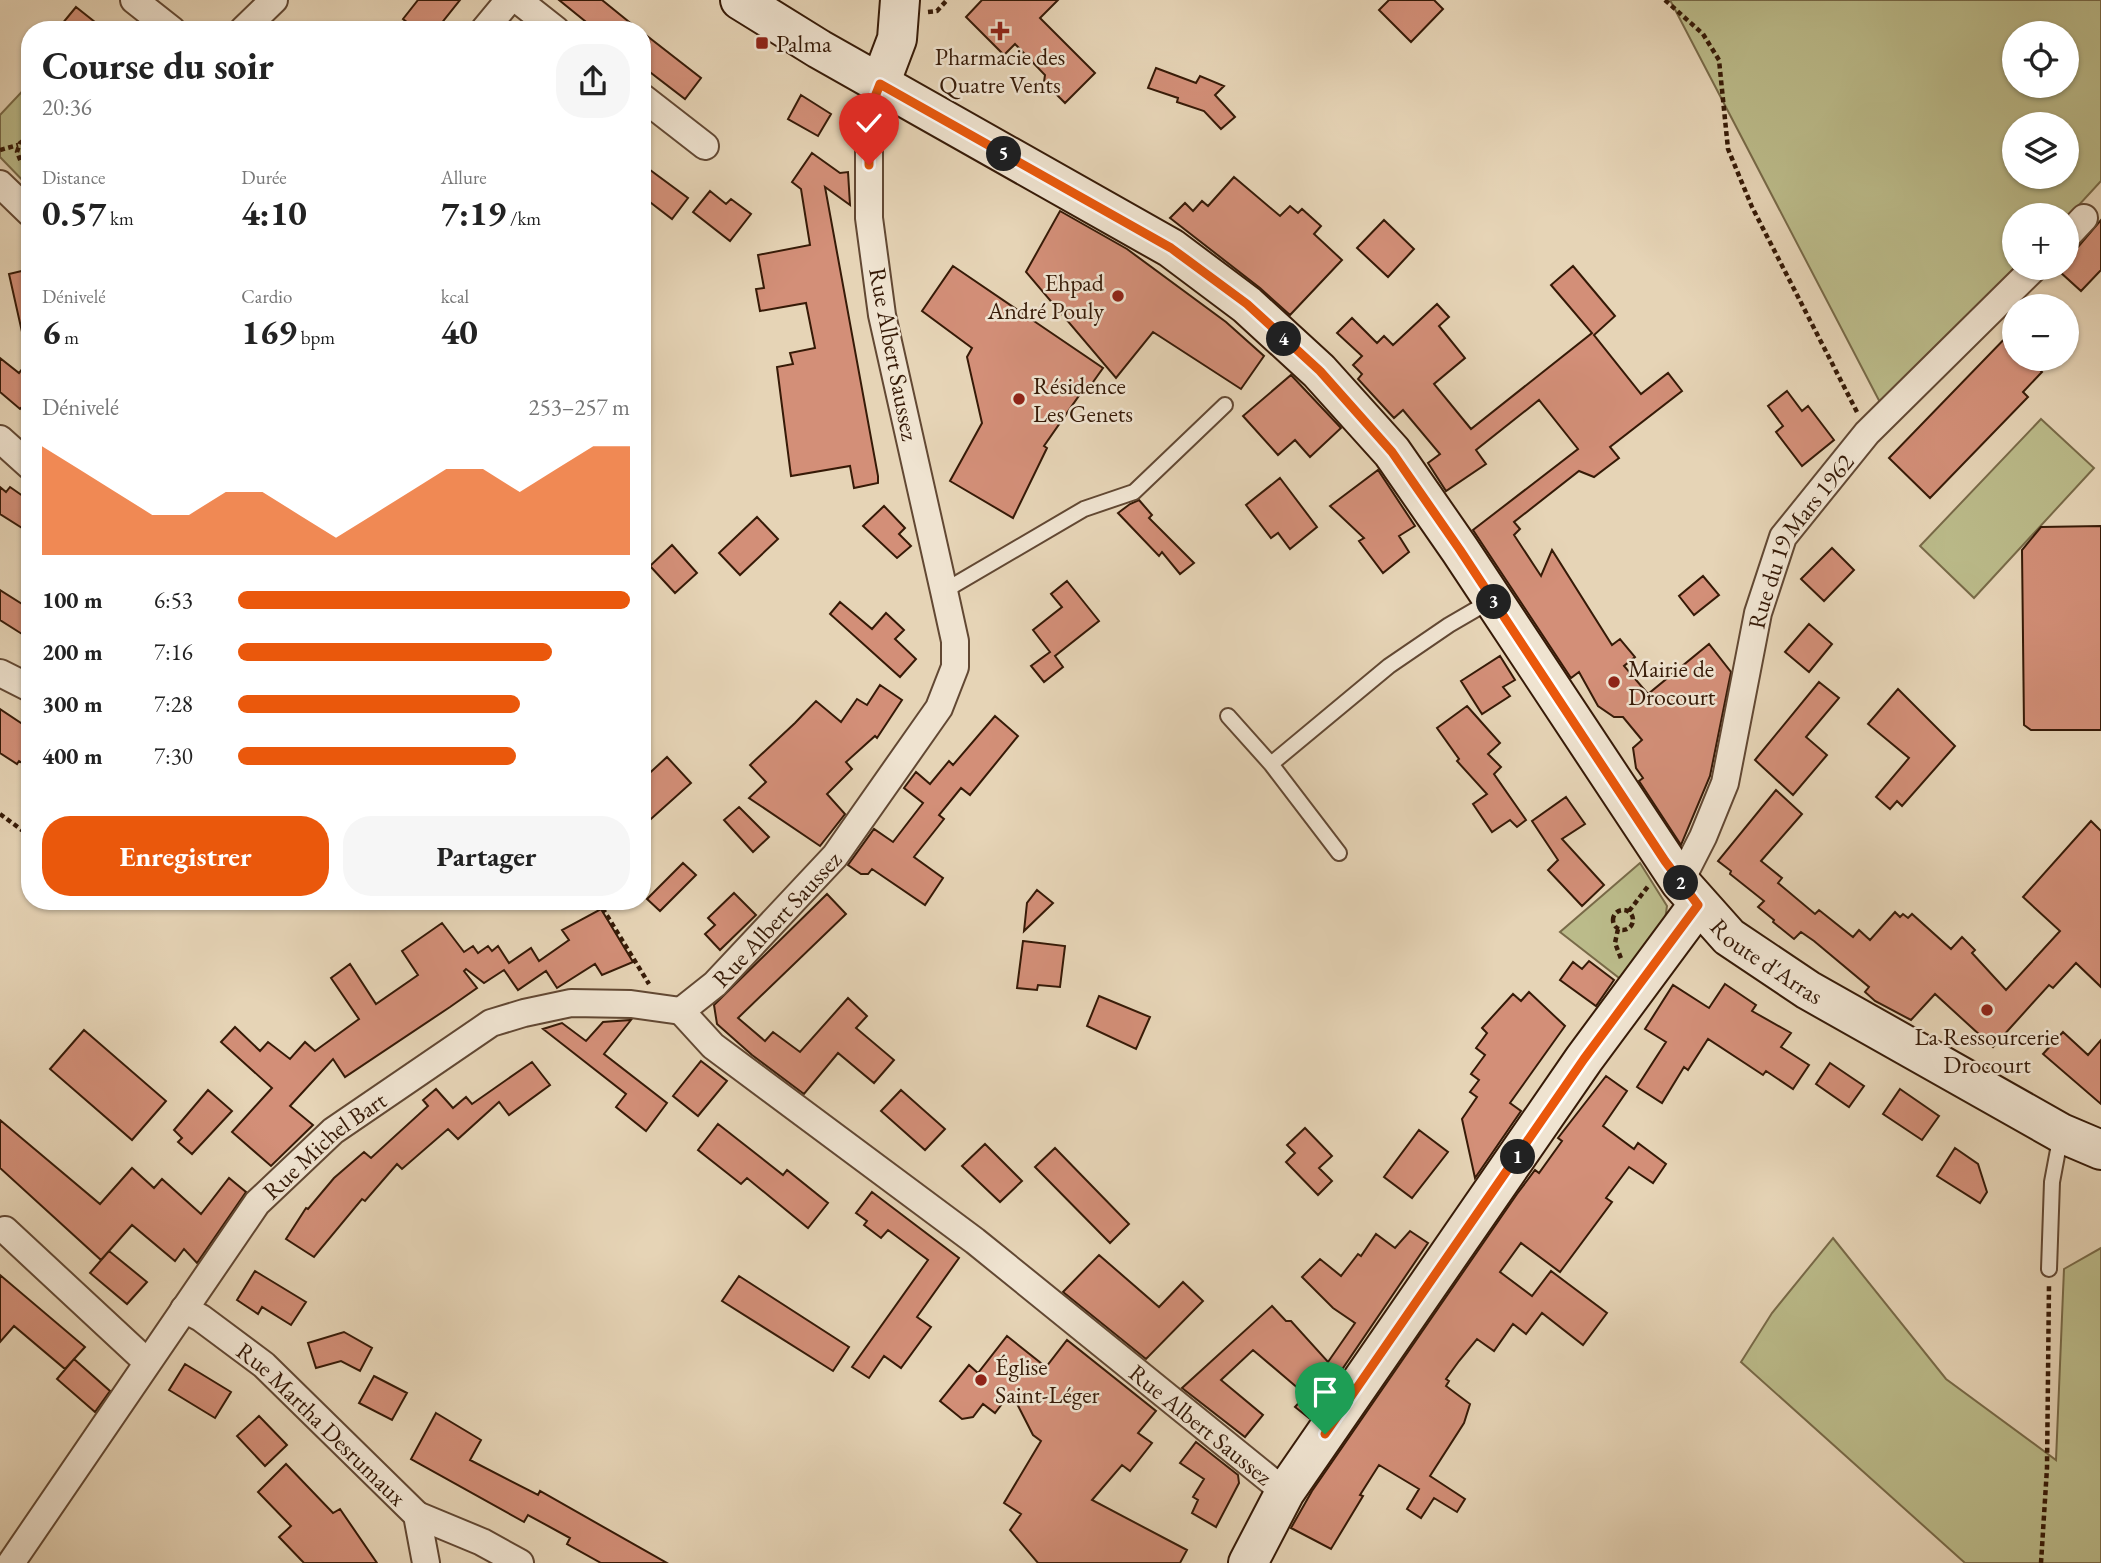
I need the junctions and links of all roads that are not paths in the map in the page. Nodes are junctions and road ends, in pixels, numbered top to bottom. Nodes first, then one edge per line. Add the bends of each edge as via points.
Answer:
1 (134, 0) edge
2 (274, 0) edge
3 (509, 0) edge
4 (517, 0) edge
5 (740, 0) edge
6 (914, 6) edge
7 (161, 21) edge
8 (252, 21) edge
9 (492, 21) edge
10 (544, 21) edge
11 (880, 84) junction
12 (651, 104) edge
13 (705, 146) dead end
14 (0, 184) edge
15 (21, 204) edge
16 (2022, 280) edge
17 (1225, 405) dead end
18 (0, 439) edge
19 (21, 458) edge
20 (944, 591) junction
21 (1493, 600) junction
22 (0, 673) edge
23 (21, 684) edge
24 (1228, 716) dead end
25 (1271, 764) junction
26 (1339, 853) dead end
27 (1689, 893) junction
28 (681, 1011) junction
29 (2062, 1133) junction
30 (2101, 1150) edge
31 (5, 1230) dead end
32 (2049, 1269) road end
33 (184, 1309) junction
34 (147, 1362) junction
35 (1285, 1492) junction
36 (417, 1515) junction
37 (11, 1563) edge
38 (426, 1563) edge
39 (520, 1563) edge
40 (1248, 1563) edge

1 - 7 street
2 - 8 street
3 - 9 street
4 - 10 street
5 - 11 main road, Route d'Arras
6 - 11 main road
11 - 20 street, Rue Albert Saussez via 869,112 869,218 882,315
11 - 21 main road, Route d'Arras via 1171,248 1247,304 1320,371 1375,431
12 - 13 street
14 - 15 street
16 - 27 street, Rue du 19 Mars 1962 via 1867,433 1783,537 1758,613 1725,783 1703,837
17 - 20 lane via 1134,492 1084,509
18 - 19 street
20 - 28 street, Rue Albert Saussez via 955,667 939,708 835,856 715,984
21 - 25 lane via 1389,666
21 - 27 main road, Route d'Arras
22 - 23 street
24 - 25 lane
25 - 26 lane
27 - 29 main road, Route d'Arras via 1729,937 1808,990
27 - 35 main road via 1584,1059
28 - 33 street, Rue Michel Bart via 571,1003 491,1023 333,1131 257,1203
28 - 35 street, Rue Albert Saussez via 713,1045 975,1241
29 - 30 main road, Route d'Arras
29 - 32 lane via 2052,1182
31 - 34 street
33 - 34 street, Rue Michel Bart
33 - 36 street, Rue Martha Desrumaux via 264,1365
34 - 37 street, Rue Michel Bart
35 - 40 main road
36 - 38 street, Rue Martha Desrumaux
36 - 39 street

